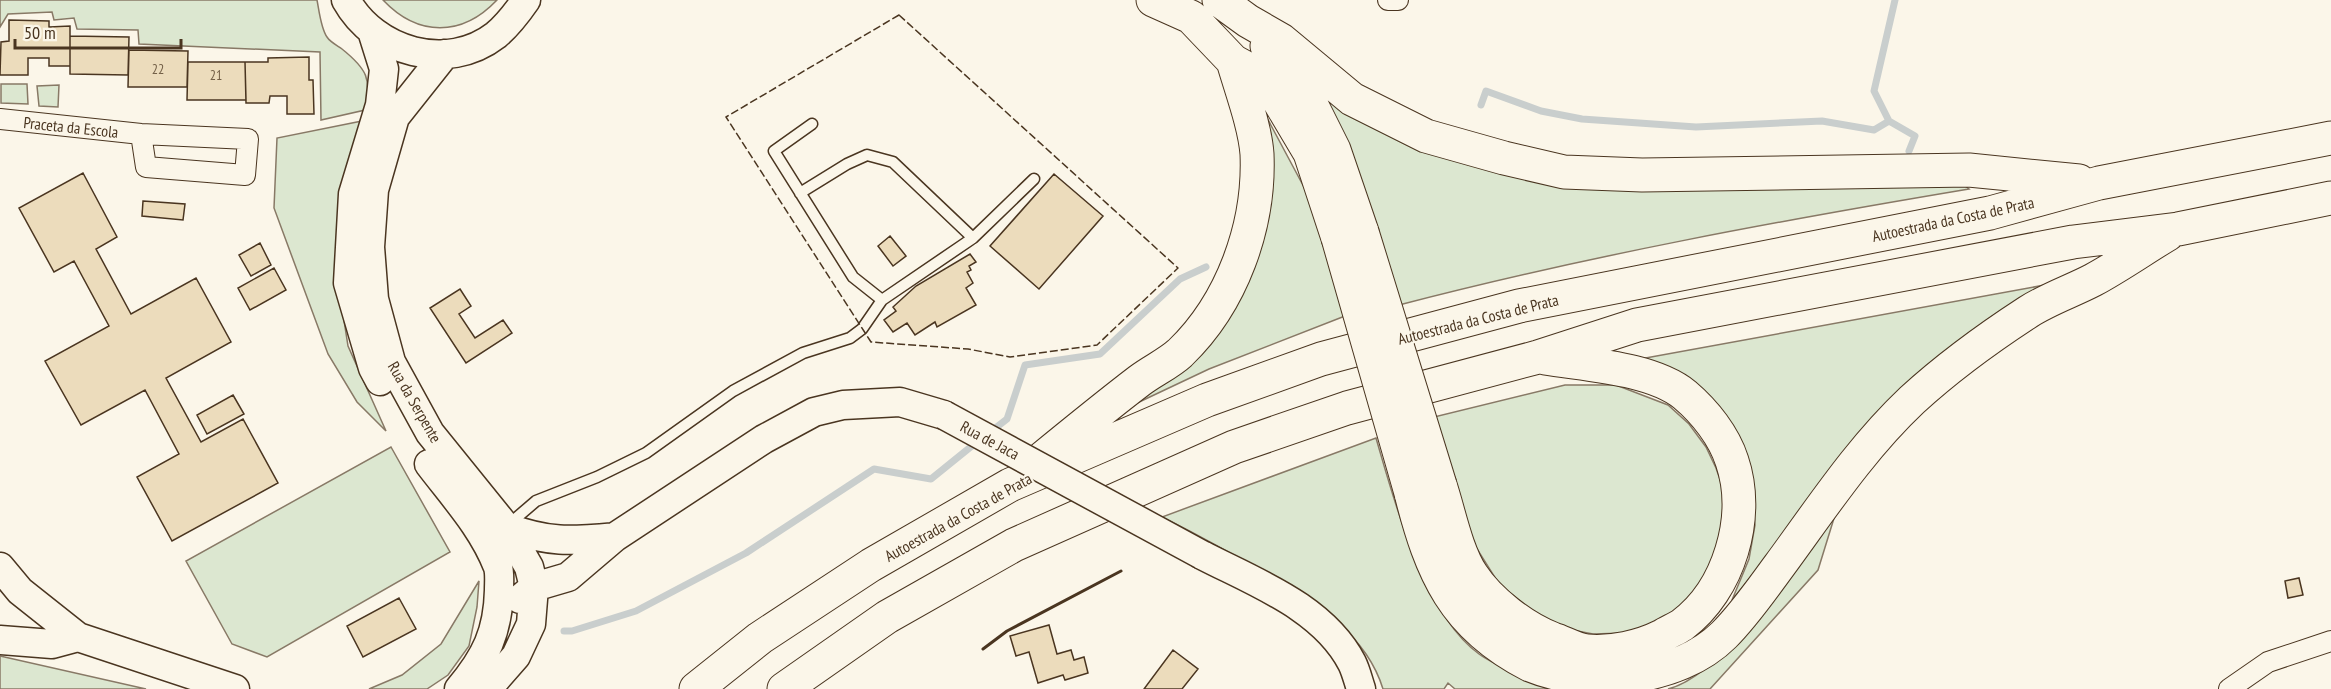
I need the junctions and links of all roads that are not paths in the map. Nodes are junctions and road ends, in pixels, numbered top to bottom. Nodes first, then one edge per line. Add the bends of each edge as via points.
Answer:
1 (346, 0) edge
2 (526, 0) edge
3 (1153, 0) edge
4 (1219, 0) edge
5 (1388, 0) edge
6 (1398, 0) edge
7 (1248, 21) junction
8 (373, 34) junction
9 (446, 54) junction
10 (1233, 61) junction
11 (0, 119) edge
12 (812, 124) dead end
13 (141, 134) junction
14 (2331, 138) edge
15 (1034, 179) dead end
16 (2099, 183) junction
17 (800, 193) junction
18 (2331, 198) edge
19 (2178, 228) junction
20 (1350, 235) junction
21 (973, 238) junction
22 (882, 300) junction
23 (1538, 357) junction
24 (1010, 484) junction
25 (1426, 489) junction
26 (506, 527) junction
27 (615, 537) junction
28 (0, 567) edge
29 (499, 573) junction
30 (534, 587) junction
31 (498, 619) junction
32 (78, 637) junction
33 (0, 640) edge
34 (2331, 641) edge
35 (235, 689) edge
36 (459, 689) edge
37 (483, 689) edge
38 (696, 689) edge
39 (784, 689) edge
40 (1361, 689) edge
41 (2229, 689) edge

1 - 8 main road
2 - 9 main road via 494,36 471,49
3 - 10 highway via 1191,17
4 - 7 highway
5 - 6 street
7 - 16 highway via 1281,40 1352,99 1426,136 1564,172 1653,175 1969,170
7 - 20 highway via 1308,98 1334,150
8 - 9 main road via 420,54
8 - 29 main road, Rua da Serpente via 384,69 380,105 353,194 348,283 373,368 418,450 479,529
9 - 26 main road, Rua da Serpente via 395,117 374,190 370,248 374,299 391,362 430,433
10 - 20 highway via 1266,79 1310,153
10 - 24 highway via 1257,153 1254,202 1240,264 1214,314 1179,353
11 - 13 street, Praceta da Escola
12 - 17 lane via 774,151
13 - 13 street, Praceta da Escola via 146,167 245,176 248,139
14 - 16 highway, Autoestrada da Costa de Prata
15 - 21 lane
16 - 24 highway, Autoestrada da Costa de Prata via 1990,213 1519,306 1322,359 1207,400
17 - 21 lane via 867,155 892,162
17 - 22 lane via 853,277
18 - 19 highway
19 - 23 highway via 2073,242 1637,325
19 - 25 highway via 2095,279 2030,311 1913,399 1867,447 1723,636 1690,659 1653,675 1578,680 1547,674 1507,653 1467,619 1440,581 1423,542
20 - 25 highway, bridge
21 - 22 lane
22 - 26 lane via 850,339 793,358 733,391 646,453 536,501
23 - 25 highway via 1645,375 1684,394 1722,438 1732,462 1738,495 1736,537 1724,572 1706,602 1682,625 1647,644 1618,650 1586,651 1533,631 1489,595 1471,574
23 - 39 highway via 1347,408 1234,447 1014,545 887,617
24 - 38 highway, Autoestrada da Costa de Prata via 871,565 760,638
26 - 27 main road, Rua de Jaca via 532,537 565,541
26 - 30 main road, Rua da Serpente via 529,567
27 - 30 main road, Rua de Jaca via 568,577
27 - 40 main road, Rua de Jaca, bridge via 814,412 843,405 900,402 944,415 1296,605 1341,645 1353,664
28 - 32 main road via 20,591
29 - 30 main road
29 - 31 main road, Rua da Serpente
30 - 31 main road, Rua de Jaca
30 - 37 main road, Rua da Serpente via 531,624 516,656
31 - 36 main road, Rua da Serpente via 475,670
32 - 33 main road via 52,644
32 - 35 main road
34 - 41 street via 2268,662

